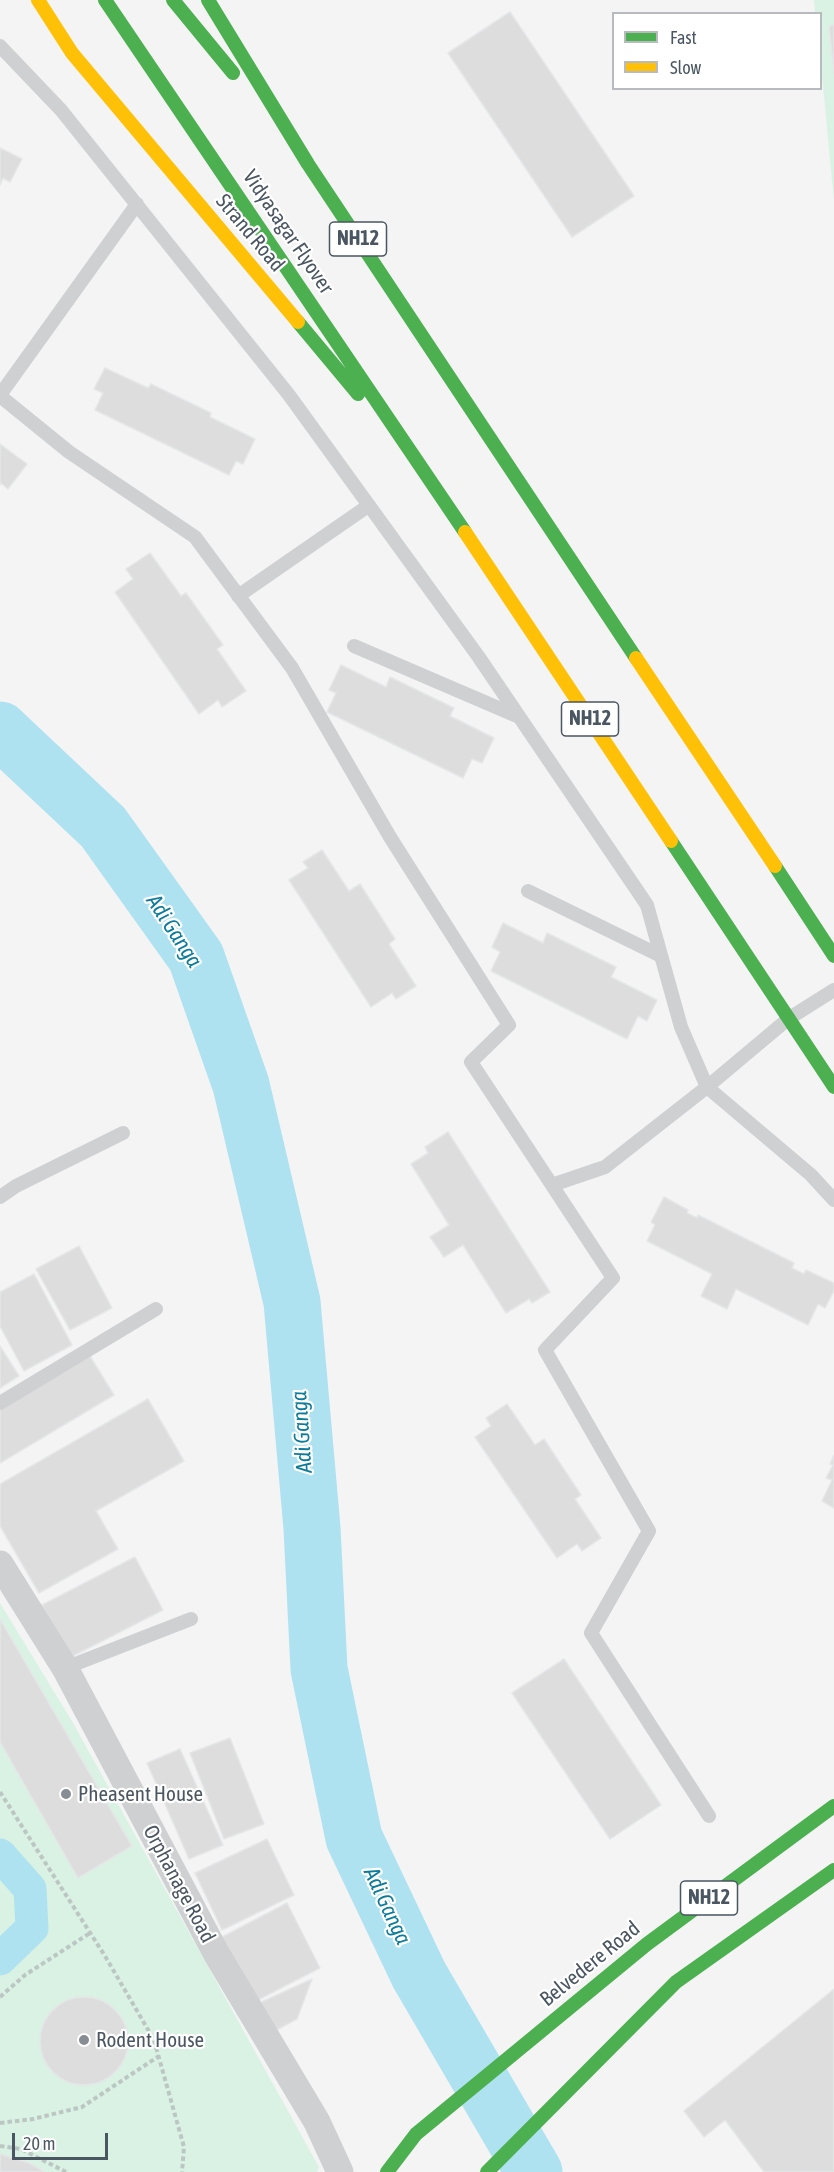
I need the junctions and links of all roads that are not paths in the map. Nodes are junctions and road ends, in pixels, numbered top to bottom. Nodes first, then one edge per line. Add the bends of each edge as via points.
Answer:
1 (38, 0) edge
2 (105, 0) edge
3 (173, 0) edge
4 (208, 0) edge
5 (0, 46) edge
6 (308, 164) junction
7 (137, 204) junction
8 (0, 395) edge
9 (436, 488) junction
10 (368, 506) junction
11 (238, 596) junction
12 (354, 645) dead end
13 (519, 717) junction
14 (528, 891) dead end
15 (661, 956) junction
16 (834, 956) edge
17 (834, 990) edge
18 (788, 1019) junction
19 (707, 1087) junction
20 (834, 1087) edge
21 (123, 1133) dead end
22 (552, 1185) junction
23 (0, 1197) edge
24 (834, 1200) edge
25 (156, 1308) dead end
26 (0, 1403) edge
27 (0, 1564) edge
28 (191, 1619) dead end
29 (65, 1668) junction
30 (834, 1806) edge
31 (709, 1815) dead end
32 (834, 1870) edge
33 (340, 2172) edge
34 (387, 2172) edge
35 (488, 2172) edge

1 - 9 main road, Strand Road via 72,53
2 - 9 main road, Vidyasagar Flyover / NH12
3 - 6 main road
4 - 6 main road, NH12
5 - 7 lane via 61,110
6 - 16 main road, NH12
7 - 8 lane
7 - 10 lane via 290,395
8 - 11 lane via 69,452 195,537
9 - 18 main road, NH12
10 - 11 lane
10 - 13 lane
11 - 22 lane via 292,668 390,837 509,1025 471,1062
12 - 13 lane
13 - 15 lane via 647,905
14 - 15 lane
15 - 19 lane via 681,1027
17 - 18 lane
18 - 19 lane
18 - 20 main road, NH12
19 - 22 lane via 605,1167
19 - 24 lane via 811,1175
21 - 23 lane
22 - 31 lane via 613,1278 545,1350 650,1531 591,1633
25 - 26 lane
27 - 29 street, Orphanage Road
28 - 29 lane
29 - 33 street, Orphanage Road via 216,1953 317,2122
30 - 34 main road, Belvedere Road / NH12 via 647,1944 416,2133
32 - 35 main road, NH12 via 676,1982

